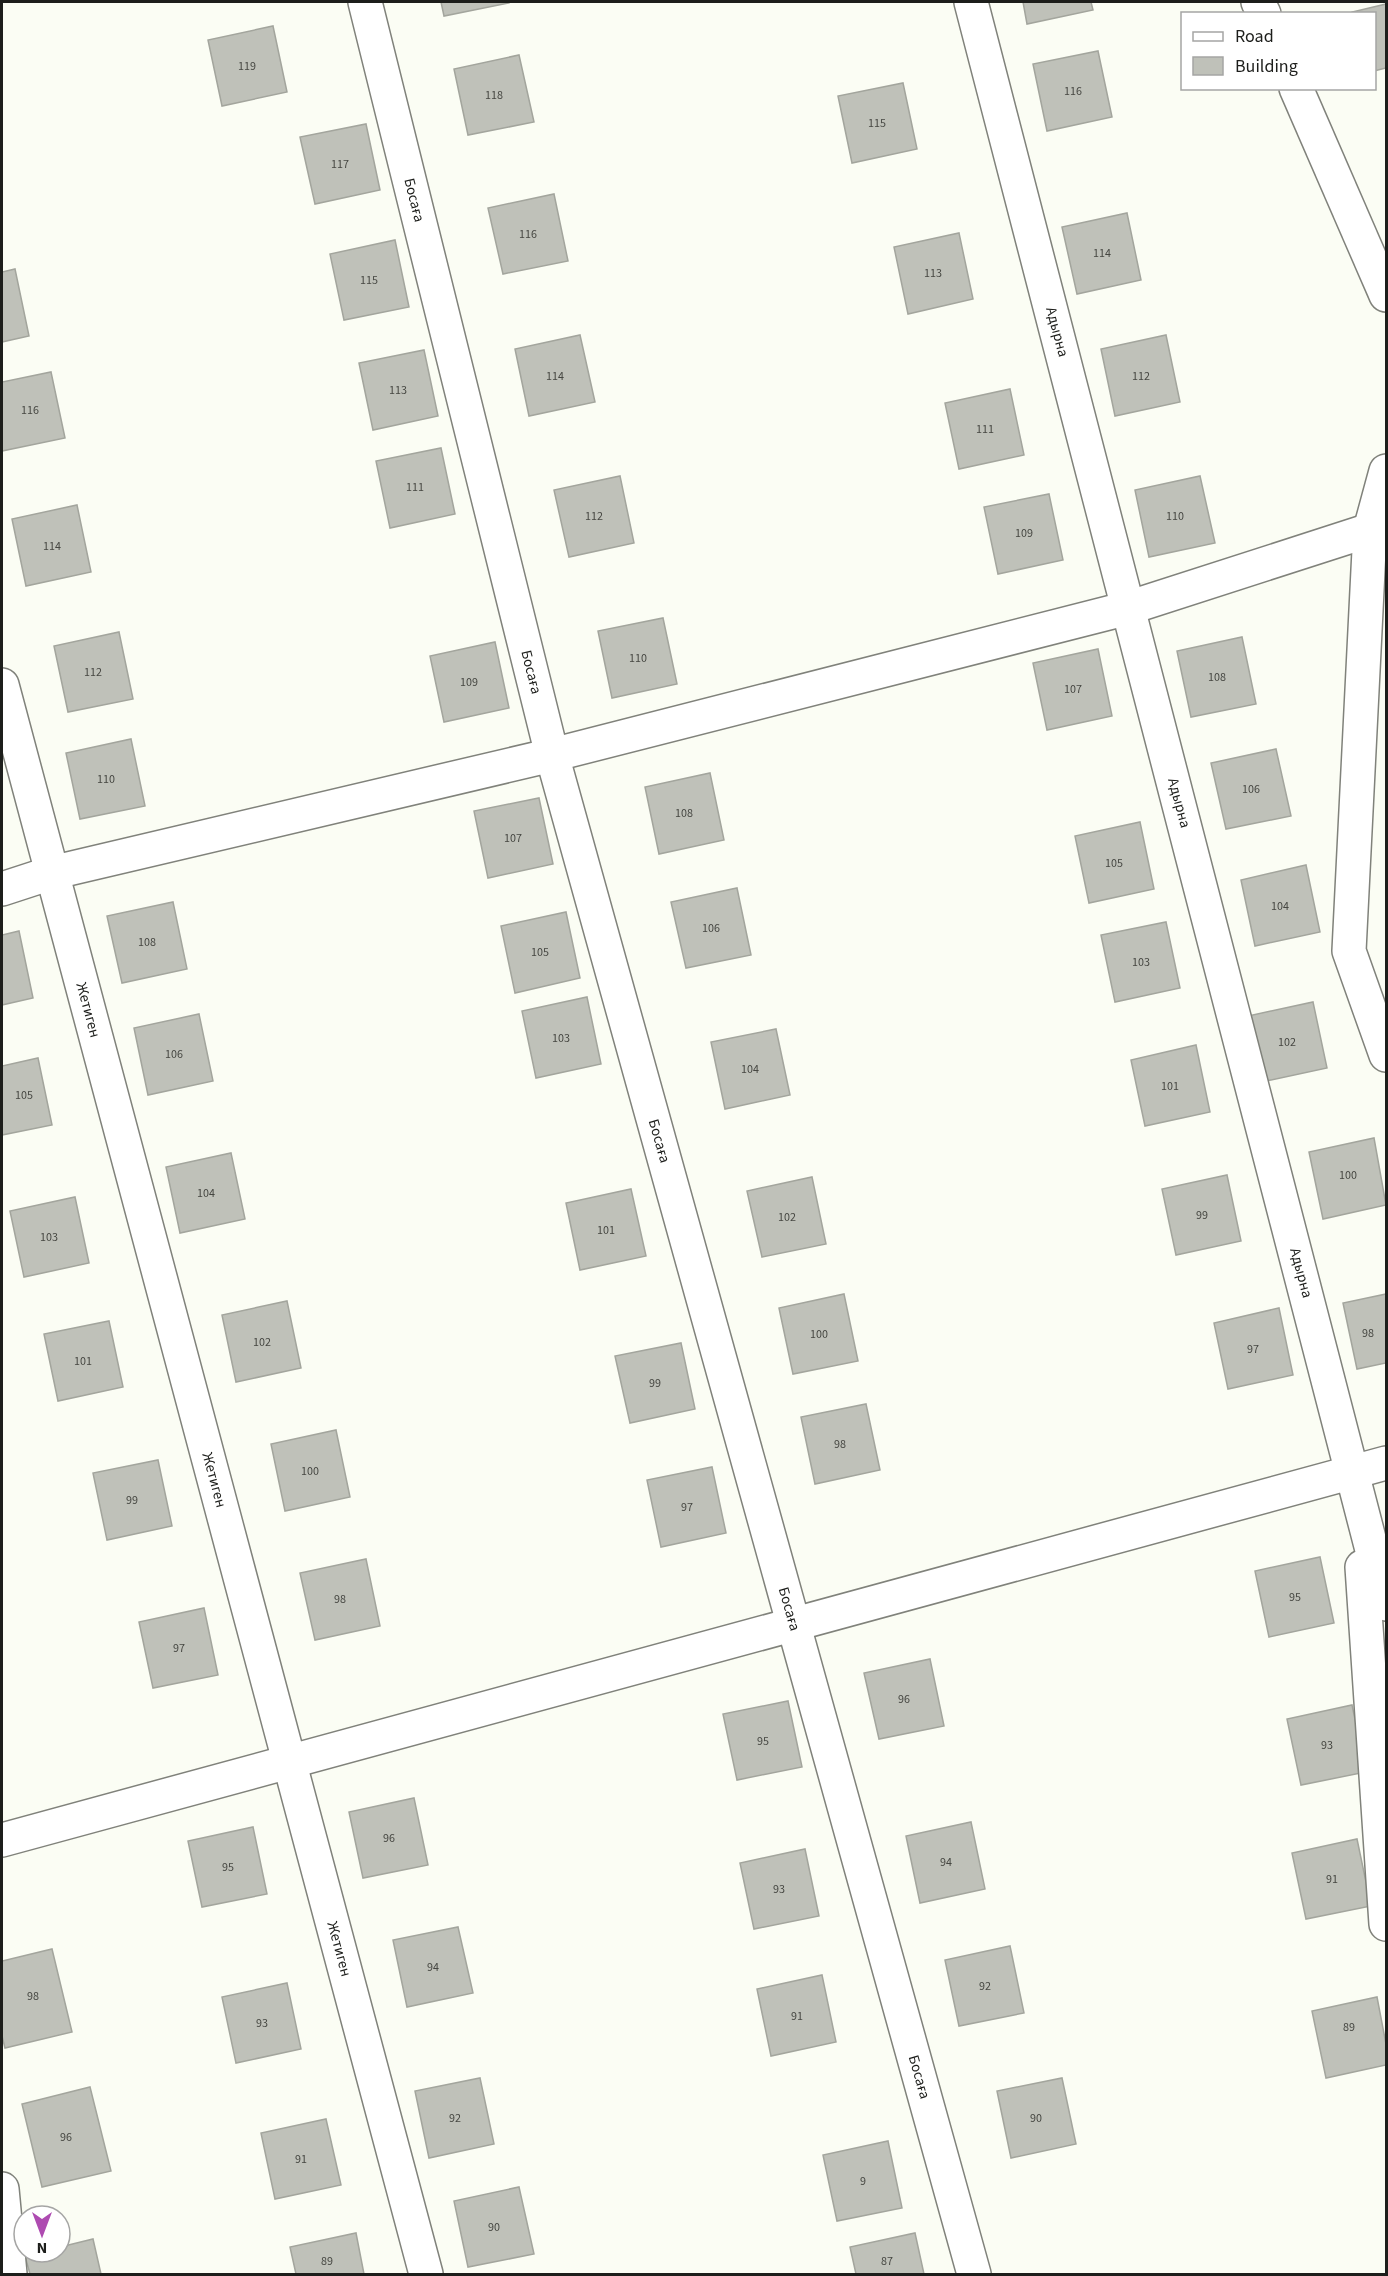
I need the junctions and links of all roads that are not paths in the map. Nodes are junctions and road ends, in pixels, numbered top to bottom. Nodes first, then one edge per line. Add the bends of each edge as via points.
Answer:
1 (365, 2) edge
2 (971, 2) edge
3 (1297, 90) edge
4 (1386, 295) edge
5 (1386, 471) edge
6 (1378, 529) edge
7 (1128, 608) junction
8 (2, 685) edge
9 (552, 755) junction
10 (51, 873) junction
11 (2, 889) edge
12 (1386, 1055) edge
13 (1386, 1463) edge
14 (1355, 1480) junction
15 (1386, 1604) edge
16 (794, 1625) junction
17 (289, 1762) junction
18 (2, 1840) edge
19 (1386, 1924) edge
20 (2, 2189) edge
21 (10, 2274) edge
22 (426, 2274) edge
23 (974, 2274) edge

1 - 9 street, Босаға
2 - 7 street, Адырна
3 - 4 street
5 - 6 street
6 - 7 street
6 - 12 street via 1349,951
7 - 9 street
7 - 14 street, Адырна
8 - 10 street, Жетиген
9 - 10 street
9 - 16 street, Босаға
10 - 11 street
10 - 17 street, Жетиген
13 - 14 street
14 - 15 street, Адырна
14 - 16 street
14 - 19 street
16 - 17 street
16 - 23 street, Босаға
17 - 18 street
17 - 22 street, Жетиген
20 - 21 street

